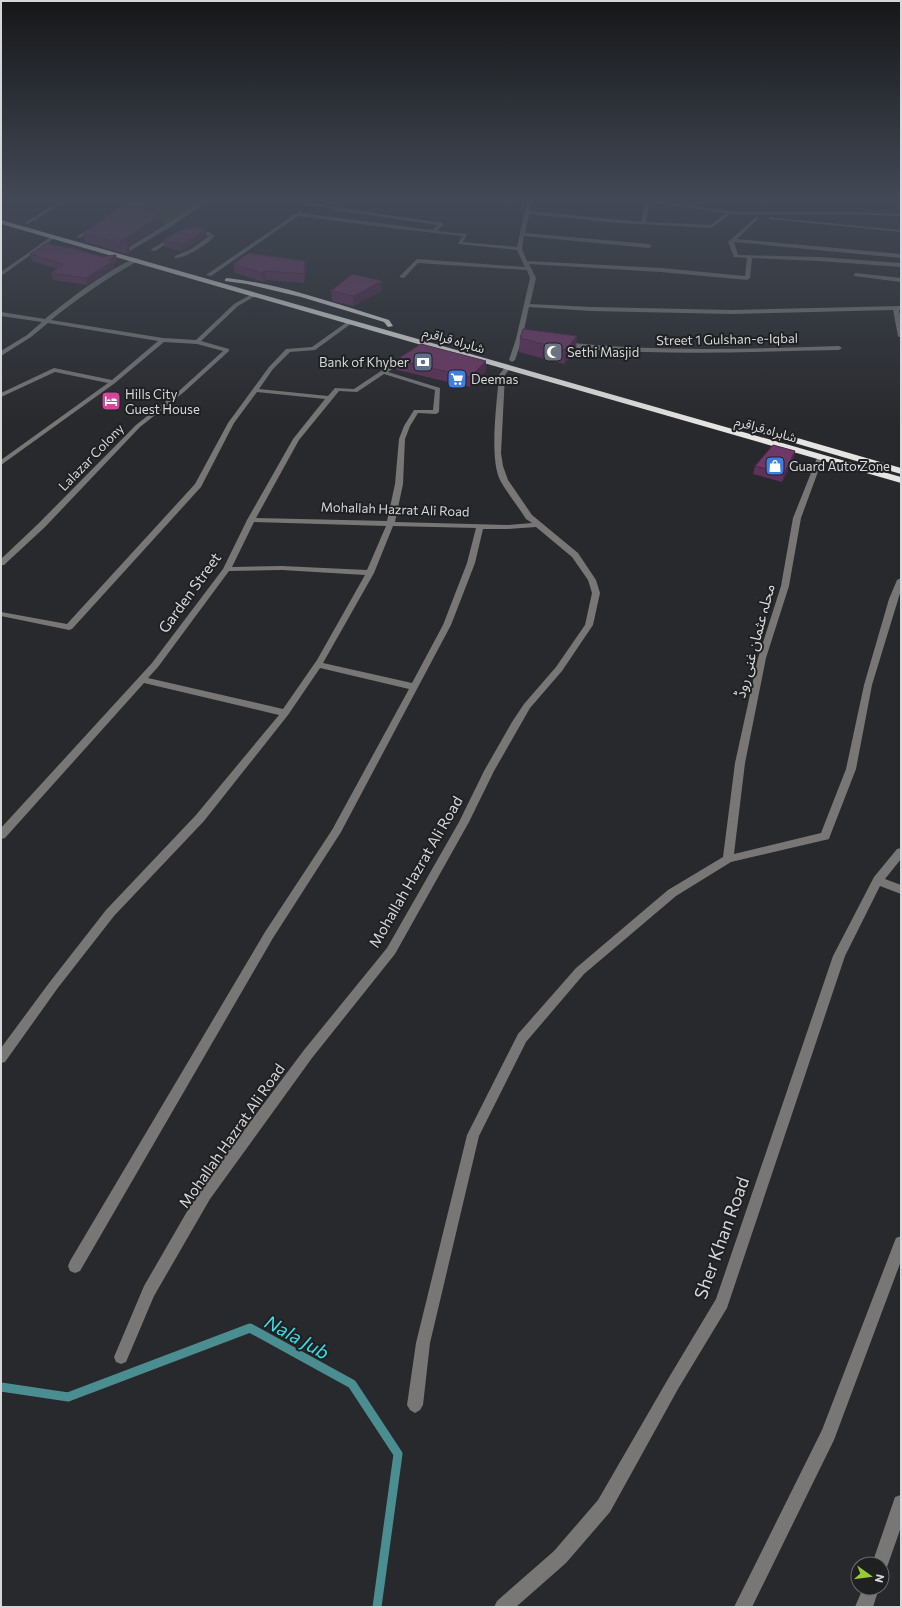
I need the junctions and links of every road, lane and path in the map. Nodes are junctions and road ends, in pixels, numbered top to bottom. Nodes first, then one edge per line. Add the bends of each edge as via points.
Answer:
1 (108, 276) edge
2 (194, 276) edge
3 (213, 276) edge
4 (532, 276) edge
5 (726, 276) edge
6 (747, 276) edge
7 (856, 276) dead end
8 (227, 280) junction
9 (901, 280) edge
10 (254, 295) junction
11 (310, 304) junction
12 (527, 305) junction
13 (898, 308) edge
14 (300, 309) junction
15 (1, 314) edge
16 (48, 321) junction
17 (349, 323) junction
18 (390, 326) junction
19 (901, 336) edge
20 (519, 339) junction
21 (163, 340) junction
22 (527, 340) edge
23 (196, 342) junction
24 (556, 344) edge
25 (420, 348) junction
26 (840, 348) dead end
27 (1, 354) edge
28 (489, 354) dead end
29 (508, 362) junction
30 (520, 362) dead end
31 (382, 372) junction
32 (113, 382) junction
33 (254, 390) junction
34 (1, 395) edge
35 (329, 398) junction
36 (748, 427) dead end
37 (820, 458) junction
38 (1, 463) edge
39 (901, 471) edge
40 (901, 480) edge
41 (251, 520) junction
42 (391, 522) junction
43 (538, 524) junction
44 (480, 526) junction
45 (1, 563) edge
46 (227, 569) junction
47 (370, 573) junction
48 (901, 580) edge
49 (1, 614) edge
50 (318, 665) junction
51 (142, 680) junction
52 (415, 687) junction
53 (285, 713) junction
54 (1, 835) edge
55 (901, 852) edge
56 (728, 859) junction
57 (878, 880) junction
58 (901, 890) edge
59 (1, 1058) edge
60 (901, 1243) edge
61 (75, 1266) dead end
62 (121, 1357) dead end
63 (415, 1405) dead end
64 (901, 1503) edge
65 (883, 1556) edge
66 (868, 1596) edge
67 (503, 1607) edge
68 (744, 1607) edge
69 (864, 1607) edge

1 - 16 street via 68,303
2 - 10 highway, شاہراہ قراقرم
3 - 8 highway, شاہراہ قراقرم
4 - 12 street, Mohallah Hazrat Ali Road
5 - 6 street
7 - 9 street
8 - 11 highway, شاہراہ قراقرم
8 - 18 highway via 247,282 313,299 387,321
10 - 14 highway, شاہراہ قراقرم
10 - 23 street via 236,305
11 - 14 highway
11 - 18 highway, شاہراہ قراقرم
12 - 13 street via 732,312
12 - 20 street, Mohallah Hazrat Ali Road
13 - 19 street
14 - 17 highway, شاہراہ قراقرم
15 - 16 street, Lalazar Colony
16 - 21 street, Lalazar Colony
16 - 27 street
17 - 25 highway, شاہراہ قراقرم
17 - 33 street via 313,349 288,350
18 - 28 highway, شاہراہ قراقرم
20 - 22 street
20 - 29 street, Mohallah Hazrat Ali Road
21 - 23 street, Lalazar Colony
21 - 32 street
23 - 45 street, Lalazar Colony via 227,350 138,426 42,525
24 - 26 street, Street 1 Gulshan-e-Iqbal via 598,349 672,352
25 - 29 highway, شاہراہ قراقرم
25 - 31 street, Garden Street
29 - 30 highway, شاہراہ قراقرم
29 - 37 highway, شاہراہ قراقرم
29 - 43 street, Mohallah Hazrat Ali Road via 502,376 499,466 504,480 529,516
31 - 35 street, Garden Street via 355,391 337,388
31 - 42 street via 438,389 436,412 416,411 402,439 399,484
32 - 34 street via 54,370
32 - 38 street
33 - 35 street
33 - 49 street via 231,423 198,485 68,627
35 - 41 street, Garden Street via 296,439
36 - 39 highway, شاہراہ قراقرم
37 - 40 highway, شاہراہ قراقرم
37 - 56 street, محلہ عثمان غنی روڈ via 797,518 785,586 762,658 740,763
41 - 42 street, Mohallah Hazrat Ali Road
41 - 46 street, Garden Street
42 - 44 street, Mohallah Hazrat Ali Road
42 - 47 street
43 - 44 street, Mohallah Hazrat Ali Road
43 - 62 street, Mohallah Hazrat Ali Road via 575,555 592,580 596,593 589,625 517,722 391,951 308,1054 205,1194 149,1291
44 - 52 street via 471,563 447,625
46 - 47 street via 282,568
46 - 51 street, Garden Street
47 - 50 street
48 - 56 street via 868,685 851,769 825,836
50 - 52 street
50 - 53 street
51 - 53 street
51 - 54 street, Garden Street
52 - 61 street via 336,832 269,935
53 - 59 street via 200,818 110,913 52,986
55 - 57 street, Sher Khan Road
56 - 63 street via 672,893 580,971 522,1038 473,1135 423,1343
57 - 58 street
57 - 67 street, Sher Khan Road via 839,956 722,1303 604,1506 560,1558
60 - 68 street via 828,1434
64 - 65 street
66 - 69 street

